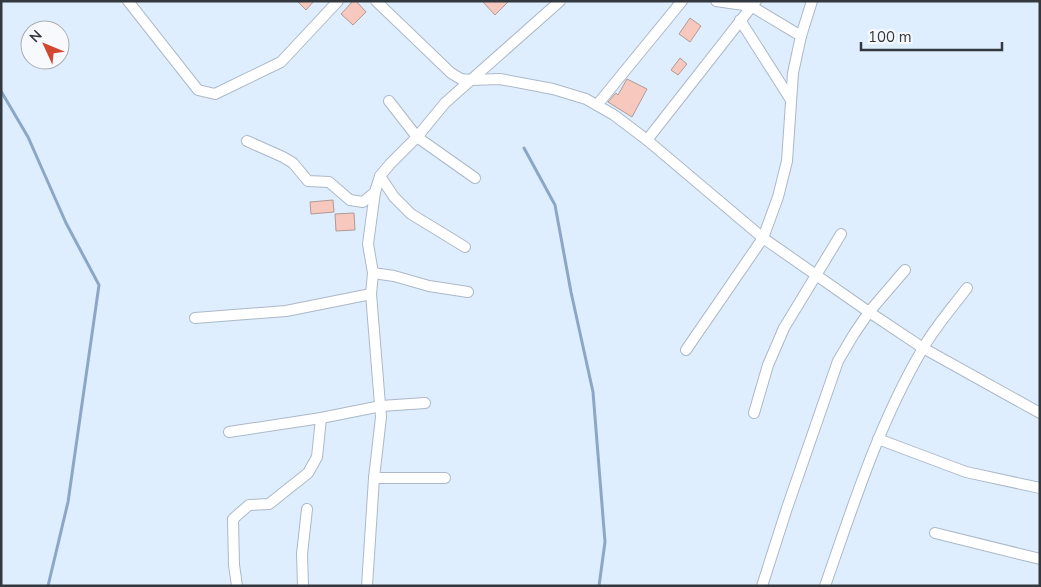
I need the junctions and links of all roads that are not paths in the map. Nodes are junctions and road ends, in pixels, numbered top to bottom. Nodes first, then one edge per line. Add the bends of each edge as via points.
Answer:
1 (128, 1) edge
2 (338, 1) edge
3 (376, 1) edge
4 (560, 1) edge
5 (682, 1) edge
6 (716, 1) edge
7 (812, 1) edge
8 (754, 4) edge
9 (740, 20) junction
10 (801, 36) junction
11 (471, 80) junction
12 (791, 100) junction
13 (389, 101) dead end
14 (597, 106) junction
15 (418, 137) junction
16 (648, 140) junction
17 (247, 141) dead end
18 (380, 176) junction
19 (475, 178) dead end
20 (375, 192) junction
21 (841, 234) dead end
22 (763, 238) junction
23 (465, 247) dead end
24 (905, 270) dead end
25 (372, 273) junction
26 (817, 276) junction
27 (967, 288) dead end
28 (468, 292) dead end
29 (371, 294) junction
30 (869, 312) junction
31 (195, 318) dead end
32 (923, 348) junction
33 (686, 350) dead end
34 (425, 403) dead end
35 (381, 406) junction
36 (1040, 412) edge
37 (754, 413) dead end
38 (321, 418) junction
39 (229, 432) dead end
40 (878, 439) junction
41 (374, 478) junction
42 (445, 478) dead end
43 (1040, 488) edge
44 (307, 509) dead end
45 (936, 533) dead end
46 (1040, 559) edge
47 (237, 586) edge
48 (303, 586) edge
49 (367, 586) edge
50 (762, 586) edge
51 (825, 586) edge

1 - 2 street via 198,90 215,94 281,62
3 - 11 street via 450,73 460,79
4 - 11 street
5 - 14 street
6 - 8 street
7 - 10 street
8 - 9 street
8 - 10 street
9 - 12 street
9 - 16 street
10 - 12 street
11 - 14 street via 500,79 544,87 586,99
11 - 15 street via 445,103
12 - 22 street via 787,160
13 - 15 street
14 - 16 street
15 - 18 street
15 - 19 street
16 - 22 street
17 - 20 street via 293,163 308,181 329,182 350,200 363,202
18 - 20 street
18 - 23 street via 411,214
20 - 25 street via 368,244
21 - 26 street
22 - 26 street
22 - 33 street
24 - 30 street
25 - 28 street
25 - 29 street
26 - 30 street
26 - 37 street via 784,328 768,365
27 - 32 street
29 - 31 street via 286,311
29 - 35 street
30 - 32 street
30 - 50 street via 838,361
32 - 36 street
32 - 40 street
34 - 35 street
35 - 38 street
35 - 41 street
38 - 39 street
38 - 47 street via 317,457 308,473 269,504 249,505 233,520
40 - 43 street via 966,472
40 - 51 street
41 - 42 street
41 - 49 street
44 - 48 street via 302,554
45 - 46 street

